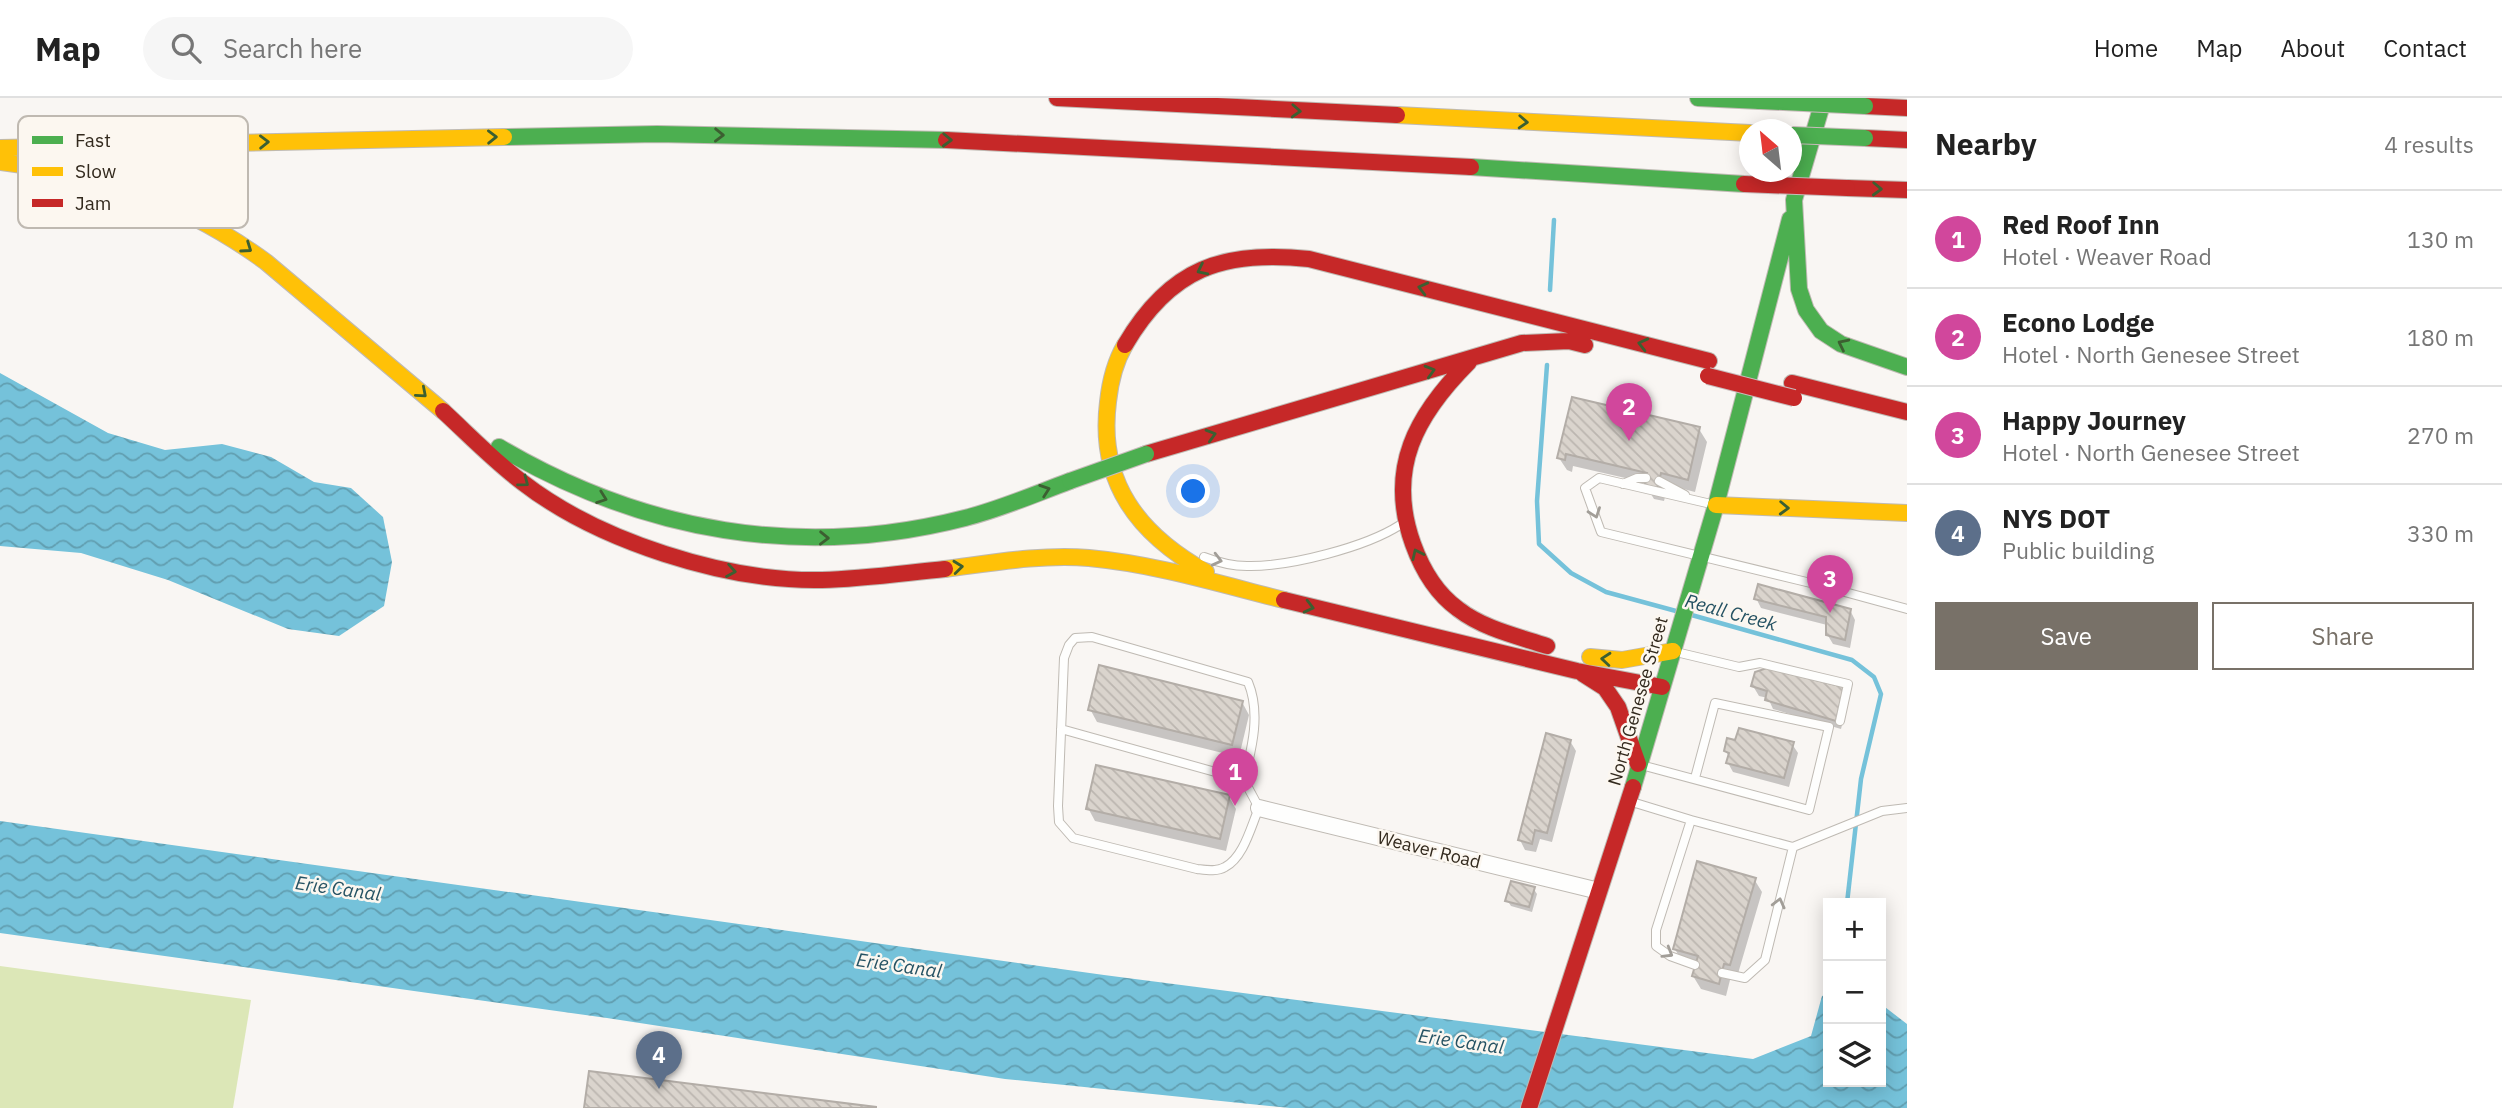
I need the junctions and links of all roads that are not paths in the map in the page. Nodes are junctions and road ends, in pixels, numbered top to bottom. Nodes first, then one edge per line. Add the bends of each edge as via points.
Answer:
1 (1056, 98) edge
2 (1698, 98) edge
3 (1803, 98) edge
4 (1824, 98) edge
5 (1907, 108) edge
6 (1739, 132) edge
7 (1802, 135) edge
8 (1907, 141) edge
9 (248, 143) edge
10 (0, 148) edge
11 (18, 148) edge
12 (0, 162) edge
13 (18, 164) edge
14 (1907, 190) edge
15 (1794, 200) junction
16 (1788, 226) junction
17 (213, 228) edge
18 (1473, 359) junction
19 (1907, 367) edge
20 (1709, 369) junction
21 (1793, 390) junction
22 (1907, 412) edge
23 (455, 421) junction
24 (1907, 426) edge
25 (1646, 478) dead end
26 (1659, 481) dead end
27 (1623, 484) junction
28 (1690, 499) junction
29 (1716, 505) junction
30 (1907, 513) edge
31 (1136, 516) junction
32 (1404, 522) junction
33 (1188, 549) dead end
34 (1198, 554) dead end
35 (1701, 557) junction
36 (1243, 591) junction
37 (1907, 609) edge
38 (1673, 651) junction
39 (1577, 671) junction
40 (1662, 687) junction
41 (1840, 721) dead end
42 (1061, 729) junction
43 (1638, 764) junction
44 (1695, 778) junction
45 (1244, 780) junction
46 (1630, 801) junction
47 (1907, 807) edge
48 (1259, 808) junction
49 (1690, 820) junction
50 (1793, 846) junction
51 (1599, 891) junction
52 (1695, 965) dead end
53 (1722, 973) dead end
54 (1529, 1108) edge

1 -> 6 main road
2 - 5 main road, bridge
3 - 16 main road
4 - 15 main road, North Genesee Street
7 - 8 main road, bridge
9 -> 14 main road, bridge via 657,134 943,140
10 -> 11 main road, bridge
12 -> 13 main road
15 - 16 main road, North Genesee Street
19 -> 15 main road via 1841,344 1821,331 1806,310 1799,289
16 - 29 main road, North Genesee Street
17 -> 23 main road via 266,262
18 - 20 main road via 1522,343 1569,341
23 -> 18 main road, bridge via 573,487 656,518 759,536 837,538 902,532 966,518 1146,454
18 - 32 main road via 1428,405 1413,436 1400,494
20 - 21 main road, bridge
20 -> 31 main road via 1309,259 1272,254 1230,259 1203,268 1167,290 1144,311 1122,345 1108,388 1107,454 1121,493
21 - 22 main road
21 - 24 main road
23 -> 36 main road via 523,483 578,517 655,552 715,568 820,580 1031,559 1088,558 1144,566
25 - 27 lane
26 - 28 lane
27 - 28 lane
27 -> 35 lane via 1599,478 1585,488 1601,532
28 - 29 lane
29 -> 30 main road
29 - 35 main road, North Genesee Street
31 - 33 lane
31 - 36 main road via 1161,544
34 -> 32 lane via 1245,566 1283,564 1367,542
38 -> 32 main road via 1635,660 1604,660 1560,651 1483,625 1450,602 1427,576
35 - 37 lane
35 - 38 main road, North Genesee Street
36 -> 39 main road
38 - 40 main road, North Genesee Street
38 - 41 lane via 1738,667 1760,663 1849,684
39 - 40 main road
39 - 43 main road via 1605,688 1618,707
40 - 43 main road, North Genesee Street
42 - 45 lane
42 - 45 lane via 1064,658 1075,638 1092,637 1238,677 1248,682 1255,697 1252,750
42 - 48 lane via 1059,822 1073,838 1214,870 1234,861
43 - 44 lane
43 - 46 main road, North Genesee Street
44 - 44 lane via 1809,810 1829,727 1715,703
45 - 48 lane
46 - 49 lane
46 - 51 main road, North Genesee Street
47 - 50 lane via 1882,811
48 - 51 street, Weaver Road
49 - 50 lane
49 -> 52 lane via 1656,930 1657,946
53 -> 50 lane via 1745,978 1765,960
51 - 54 main road, North Genesee Street

